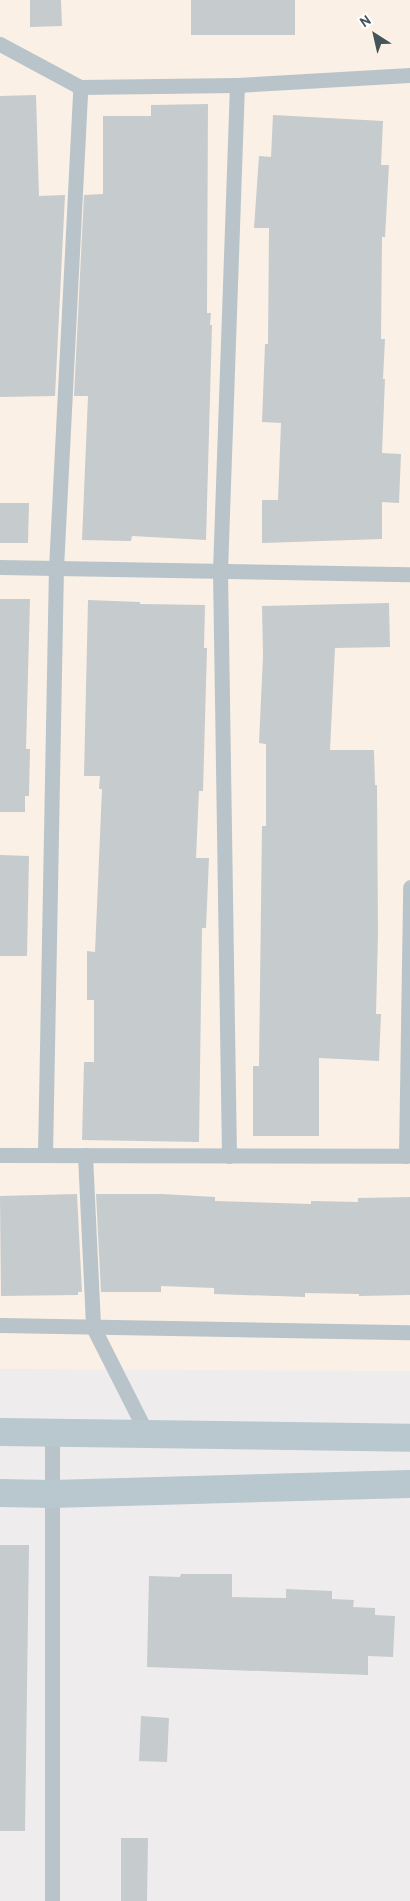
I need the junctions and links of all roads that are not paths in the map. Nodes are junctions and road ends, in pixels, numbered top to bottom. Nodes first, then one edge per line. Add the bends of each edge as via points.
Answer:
1 (0, 44) edge
2 (410, 75) edge
3 (236, 85) junction
4 (80, 86) junction
5 (0, 567) edge
6 (56, 568) junction
7 (220, 571) junction
8 (410, 574) edge
9 (410, 886) edge
10 (0, 1155) edge
11 (45, 1155) junction
12 (85, 1155) junction
13 (229, 1156) junction
14 (0, 1325) edge
15 (93, 1326) junction
16 (410, 1332) edge
17 (0, 1432) edge
18 (52, 1432) junction
19 (147, 1434) junction
20 (410, 1438) edge
21 (410, 1484) edge
22 (0, 1494) edge
23 (52, 1494) junction
24 (52, 1901) edge

1 - 4 lane
2 - 3 lane
3 - 4 lane
3 - 7 lane
4 - 6 lane
5 - 6 lane
6 - 7 lane
6 - 11 lane
7 - 8 lane
7 - 13 lane
9 - 13 lane via 406,1156
10 - 11 lane
11 - 12 lane
12 - 13 lane
12 - 15 lane
14 - 15 lane
15 - 16 lane
15 - 19 lane
17 - 18 main road
18 - 19 main road
18 - 23 lane
19 - 20 main road
21 - 23 main road
22 - 23 main road
23 - 24 lane

